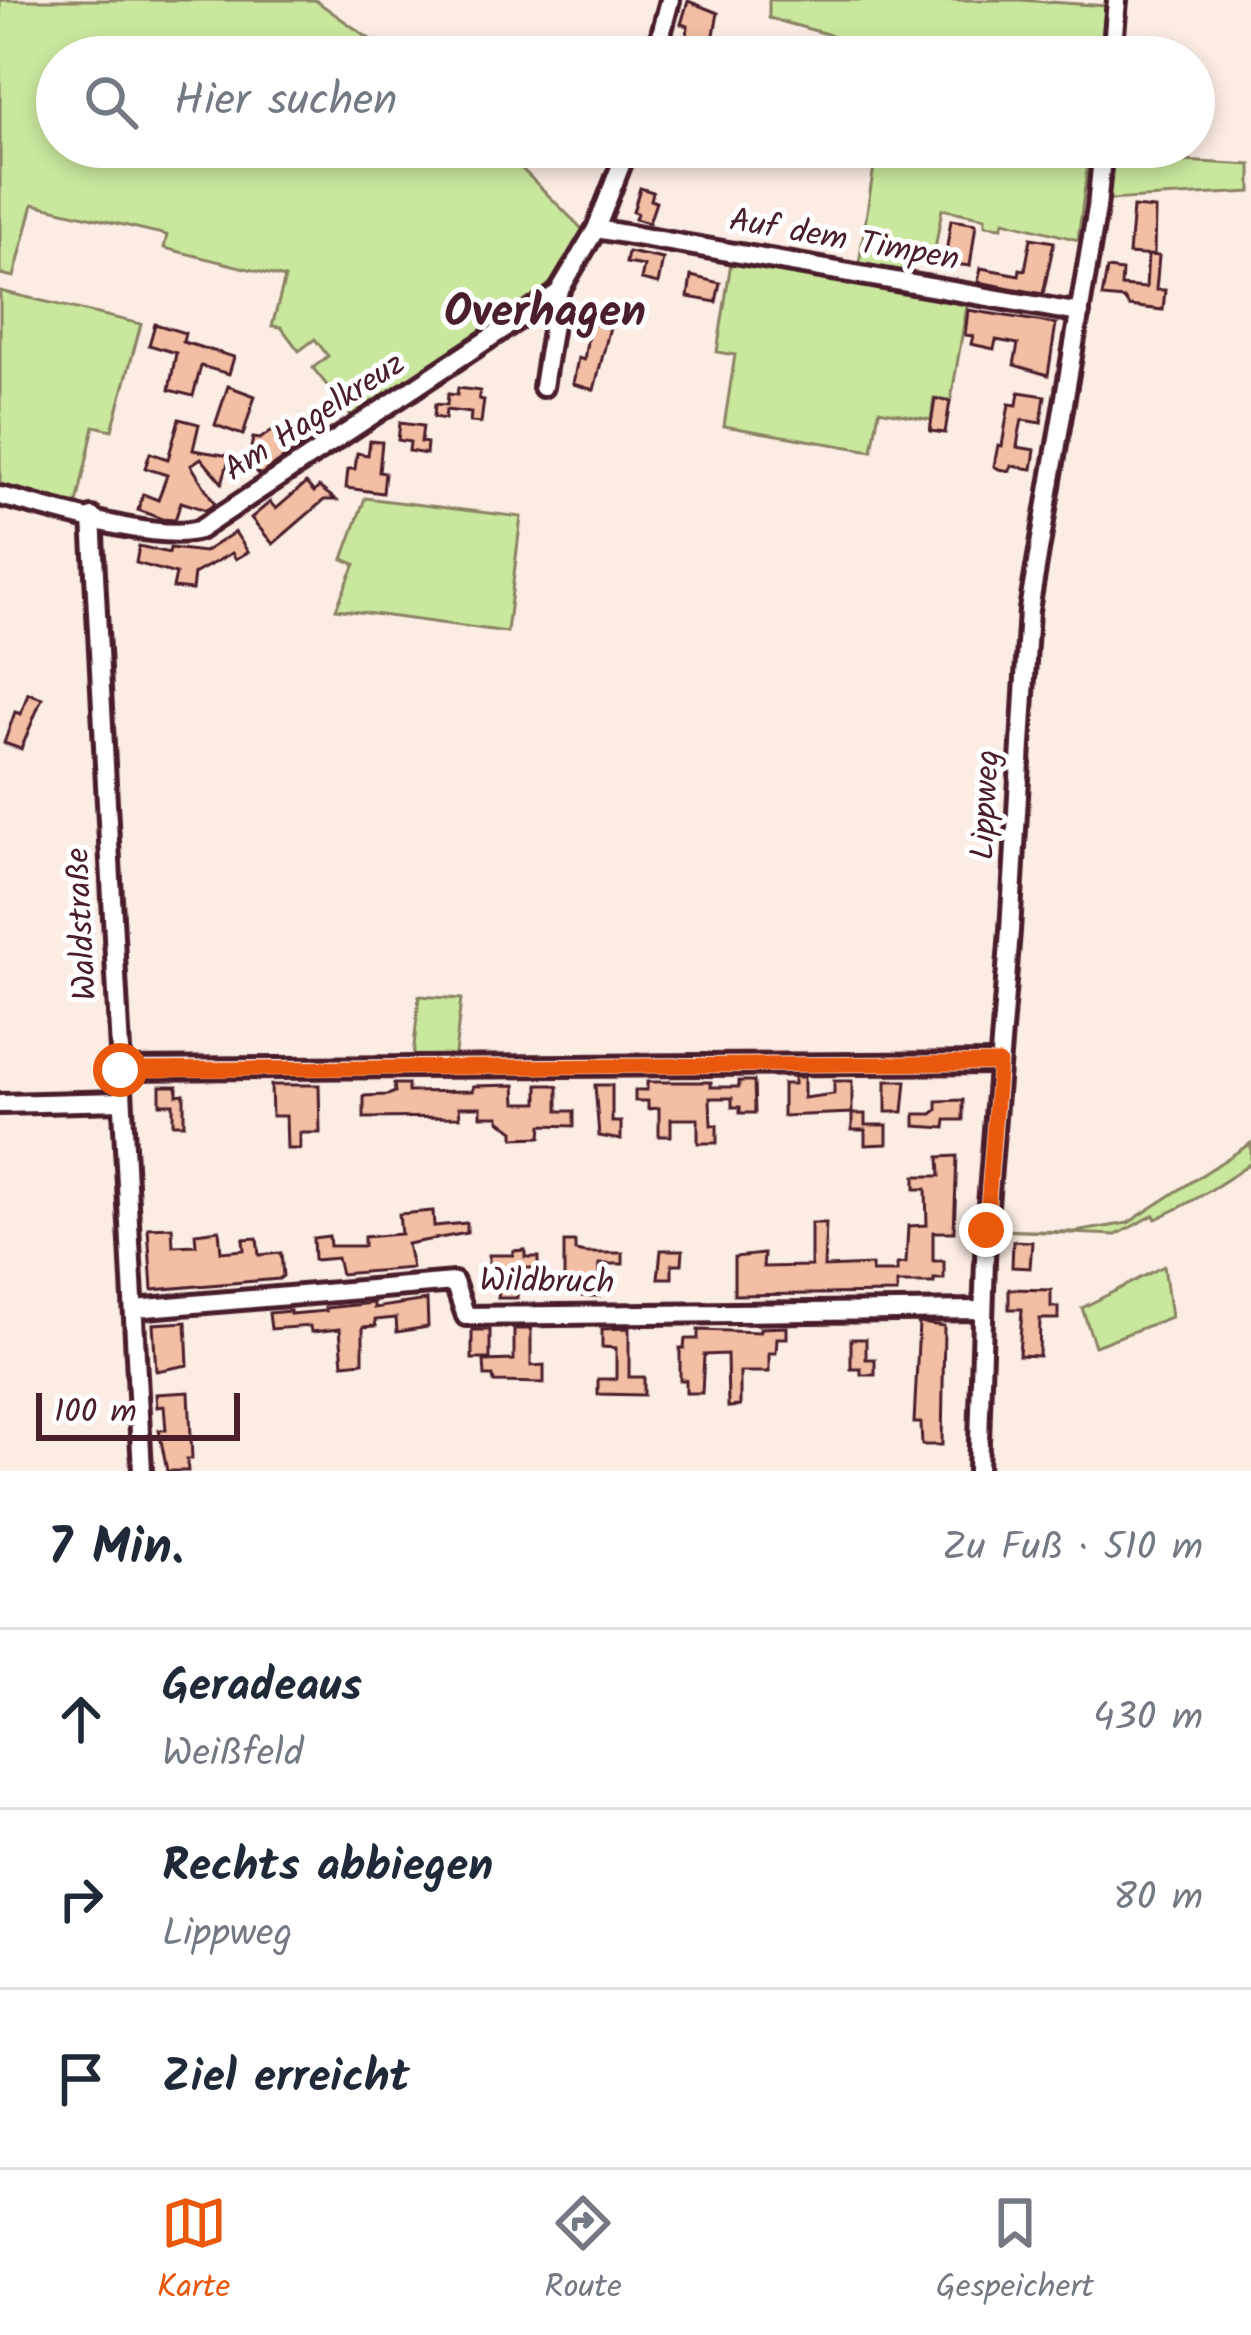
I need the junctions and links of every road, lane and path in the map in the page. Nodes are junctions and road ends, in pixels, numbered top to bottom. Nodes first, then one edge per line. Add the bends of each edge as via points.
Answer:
1 (670, 0) edge
2 (1117, 0) edge
3 (661, 36) edge
4 (1114, 36) edge
5 (620, 168) edge
6 (1100, 168) edge
7 (596, 229) junction
8 (558, 293) junction
9 (1080, 313) junction
10 (543, 387) dead end
11 (0, 496) edge
12 (92, 517) junction
13 (999, 1063) junction
14 (120, 1070) junction
15 (122, 1101) junction
16 (0, 1104) edge
17 (134, 1309) junction
18 (982, 1310) junction
19 (142, 1471) edge
20 (978, 1471) edge

1 - 3 street
2 - 4 street
5 - 7 street, Am Hagelkreuz
6 - 9 street, Lippweg
7 - 8 street, Am Hagelkreuz
7 - 9 street, Auf dem Timpen
8 - 10 street
8 - 12 street, Am Hagelkreuz via 199,530 172,535
9 - 13 street, Lippweg via 1029,610
11 - 12 street, Am Hagelkreuz
12 - 14 street, Waldstraße
13 - 14 street
13 - 18 street, Lippweg
14 - 15 street, Waldstraße
15 - 16 street
15 - 17 street, Waldstraße
17 - 18 street, Wildbruch via 454,1282 466,1316
17 - 19 street, Waldstraße
18 - 20 street, Lippweg

